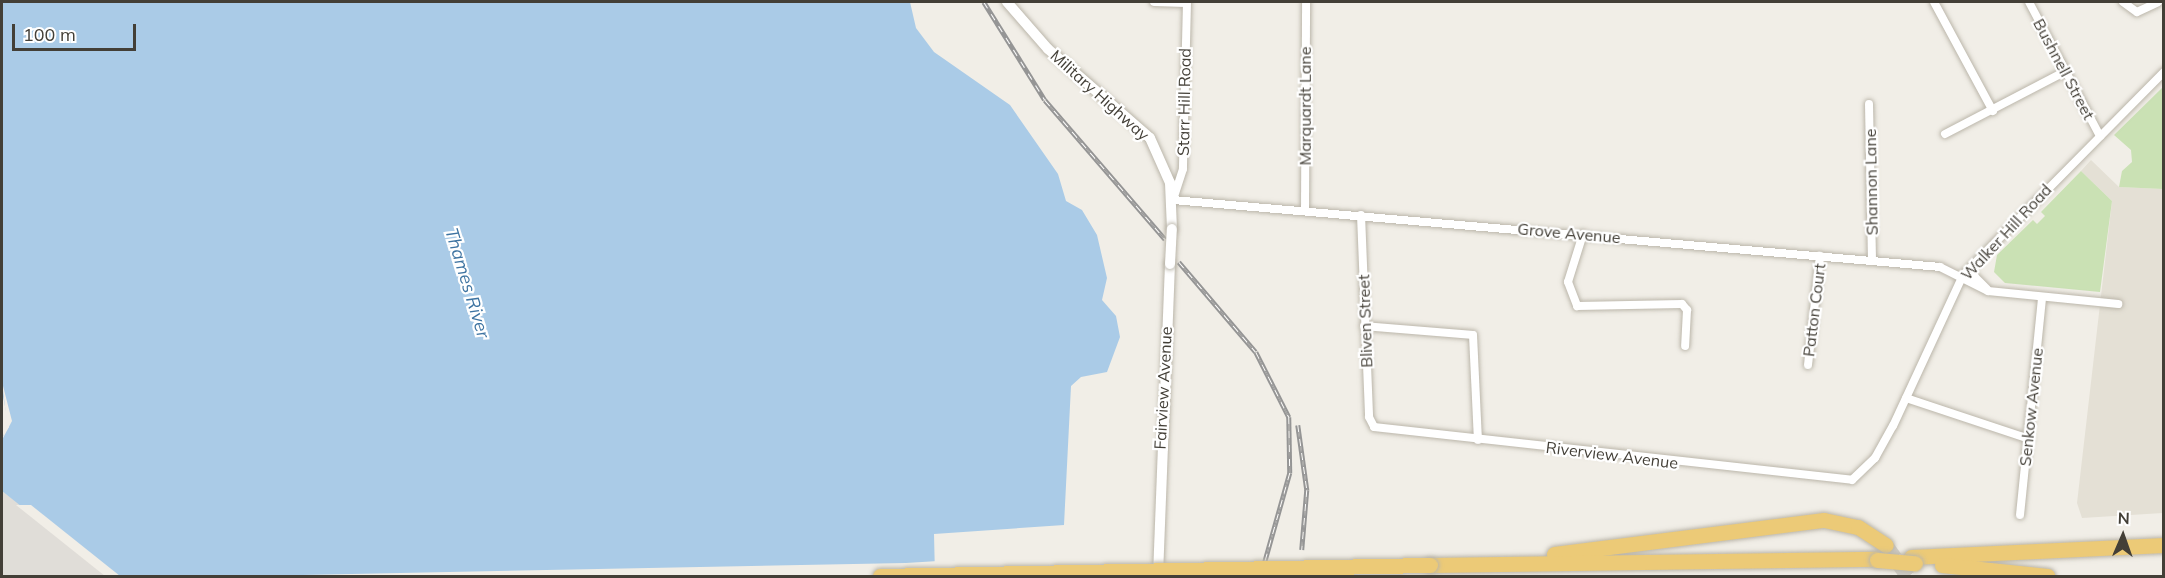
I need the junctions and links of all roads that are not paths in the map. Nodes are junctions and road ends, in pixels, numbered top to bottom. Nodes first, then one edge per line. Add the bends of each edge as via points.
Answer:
1 (1007, 2) edge
2 (1154, 2) edge
3 (1186, 2) edge
4 (1306, 2) edge
5 (1934, 2) edge
6 (2029, 2) edge
7 (2123, 2) edge
8 (2158, 2) edge
9 (2064, 72) junction
10 (2163, 72) edge
11 (1869, 104) dead end
12 (1993, 111) junction
13 (1945, 134) dead end
14 (2100, 136) junction
15 (1173, 200) junction
16 (1305, 211) junction
17 (1361, 215) junction
18 (1583, 234) junction
19 (1820, 256) junction
20 (1872, 260) junction
21 (1963, 275) junction
22 (2042, 298) junction
23 (2118, 304) dead end
24 (1364, 326) junction
25 (1685, 346) dead end
26 (1808, 365) dead end
27 (1906, 398) junction
28 (1372, 425) joint
29 (2029, 439) junction
30 (1478, 440) junction
31 (1852, 480) joint
32 (2020, 515) dead end
33 (1886, 545) tunnel mouth
34 (2163, 545) edge
35 (1913, 560) junction
36 (1520, 565) junction
37 (880, 576) edge
38 (1158, 576) edge
39 (2047, 576) edge

1 - 15 street, Military Highway via 1048,49 1150,138
2 - 3 street
3 - 15 street, Starr Hill Road via 1183,169
4 - 16 street, Marquardt Lane
5 - 12 street
6 - 9 street, Bushnell Street
7 - 8 street via 2137,12
9 - 12 street
9 - 14 street, Bushnell Street
10 - 14 street, Walker Hill Road
11 - 20 street, Shannon Lane
12 - 13 street
14 - 21 street, Walker Hill Road
15 - 16 street, Grove Avenue
15 - 38 street, Fairview Avenue, bridge
16 - 17 street, Grove Avenue
17 - 18 street, Grove Avenue
17 - 24 street, Bliven Street
18 - 19 street, Grove Avenue
18 - 25 street via 1568,282 1577,306 1682,304 1687,309
19 - 20 street, Grove Avenue
19 - 26 street, Patton Court
20 - 21 street, Grove Avenue via 1946,267
21 - 22 street, Grove Avenue via 1988,291
21 - 27 street, Walker Hill Road
22 - 23 street
22 - 29 street, Senkow Avenue
24 - 28 street, Bliven Street
24 - 30 street via 1473,334
27 - 29 street
27 - 31 street, Walker Hill Road via 1875,458
28 - 30 street, Riverview Avenue
29 - 32 street, Senkow Avenue
30 - 31 street, Riverview Avenue
33 - 36 highway via 1852,525 1815,521 1557,554
34 - 35 highway
35 - 36 highway, bridge
35 - 39 highway
36 - 37 highway, bridge

